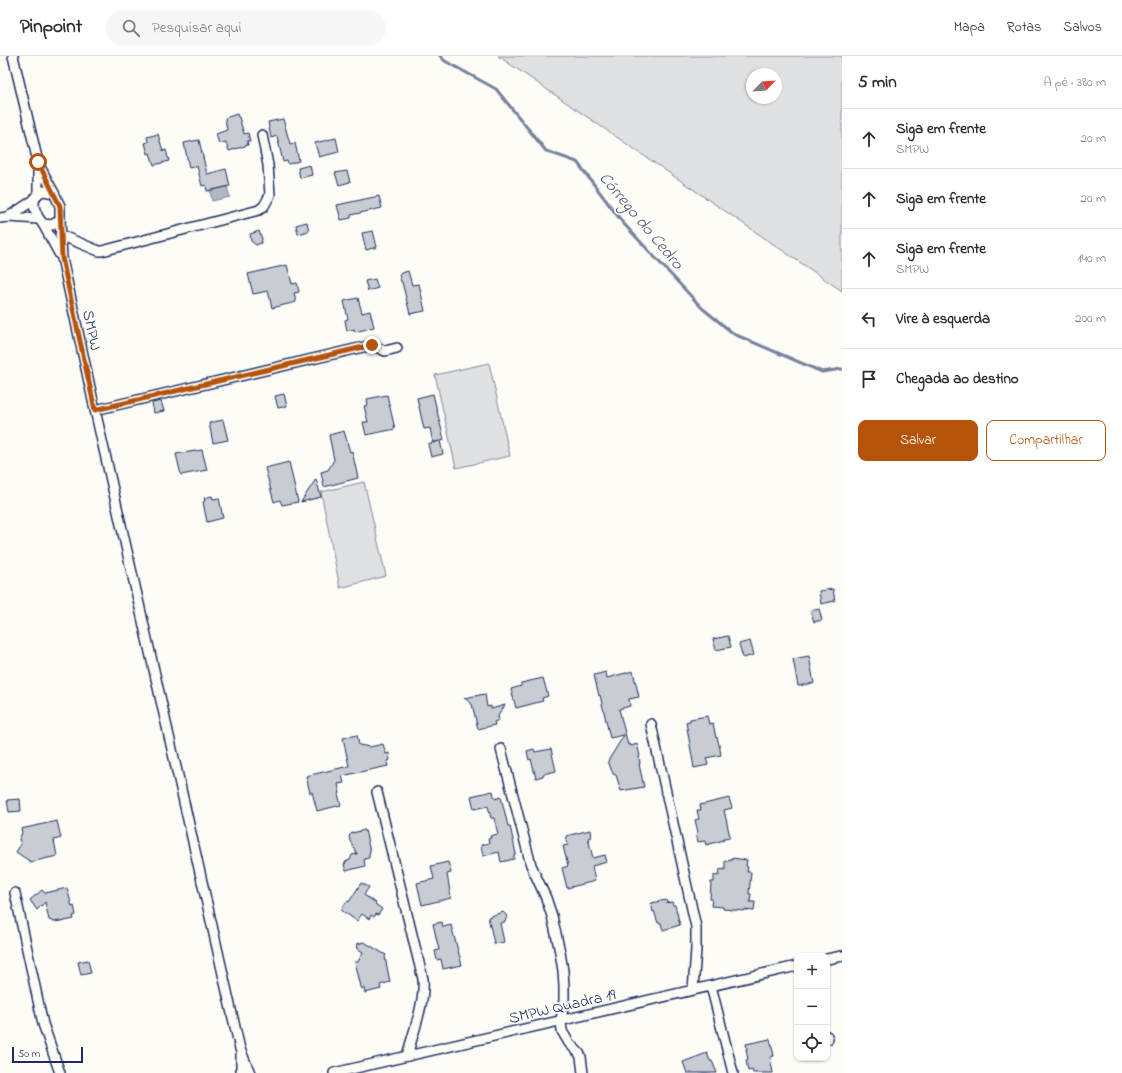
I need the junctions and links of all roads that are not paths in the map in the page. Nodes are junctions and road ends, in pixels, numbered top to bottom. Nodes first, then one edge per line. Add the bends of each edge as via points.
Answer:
1 (13, 56) edge
2 (262, 135) dead end
3 (38, 162) junction
4 (54, 193) junction
5 (36, 197) junction
6 (4, 217) edge
7 (60, 219) junction
8 (41, 221) junction
9 (60, 235) junction
10 (62, 258) junction
11 (397, 348) dead end
12 (95, 410) junction
13 (651, 724) dead end
14 (501, 749) dead end
15 (377, 792) dead end
16 (15, 893) dead end
17 (842, 956) edge
18 (830, 958) edge
19 (794, 967) edge
20 (711, 986) junction
21 (693, 990) junction
22 (561, 1021) junction
23 (240, 1049) junction
24 (407, 1056) junction
25 (60, 1073) edge
26 (241, 1073) edge
27 (250, 1073) edge
28 (334, 1073) edge
29 (583, 1073) edge
30 (733, 1073) edge

1 - 3 street
2 - 9 street via 270,195 259,210 102,251
3 - 4 street
3 - 5 street
4 - 5 street via 44,191
4 - 7 street via 60,206
5 - 6 street
5 - 8 street via 35,209
6 - 8 street
7 - 8 street via 53,225
7 - 9 street, SMPW
8 - 10 street, SMPW
9 - 10 street, SMPW
10 - 12 street, SMPW
11 - 12 street via 385,351 372,345
12 - 23 street, SMPW
13 - 21 street via 696,927
14 - 22 street via 531,865 546,898 556,934 564,986
15 - 24 street via 423,979 422,1000
16 - 25 street via 43,1024
17 - 18 street
19 - 20 street, SMPW Quadra 19
20 - 21 street, SMPW Quadra 19
20 - 30 street
21 - 22 street, SMPW Quadra 19
22 - 24 street, SMPW Quadra 19
22 - 29 street via 565,1037 581,1058
23 - 26 street
23 - 27 street
24 - 28 street, SMPW Quadra 19

